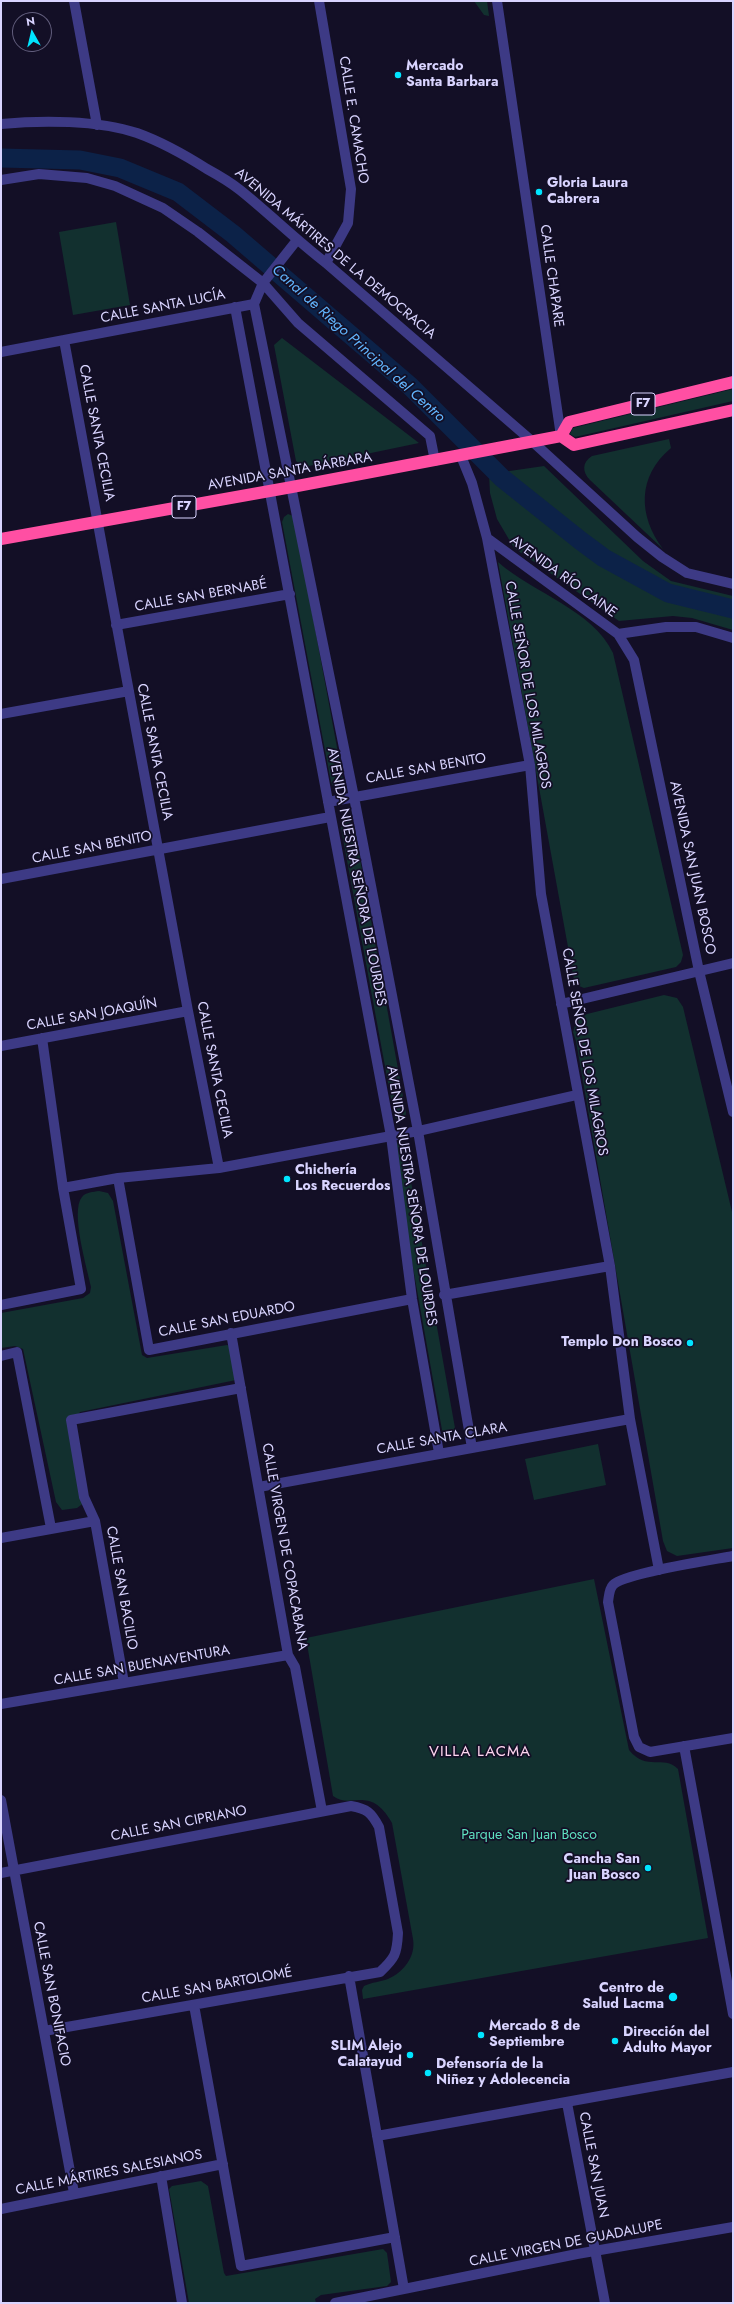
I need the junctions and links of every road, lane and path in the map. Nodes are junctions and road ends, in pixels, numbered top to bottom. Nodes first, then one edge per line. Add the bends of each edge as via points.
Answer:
1 (74, 1) edge
2 (319, 1) edge
3 (497, 1) edge
4 (1, 124) edge
5 (97, 126) junction
6 (1, 180) edge
7 (297, 240) junction
8 (326, 263) junction
9 (263, 283) junction
10 (254, 304) junction
11 (235, 307) junction
12 (64, 340) junction
13 (1, 352) edge
14 (733, 382) edge
15 (733, 410) edge
16 (561, 436) junction
17 (533, 442) junction
18 (465, 455) junction
19 (435, 461) junction
20 (292, 487) junction
21 (268, 492) junction
22 (99, 522) junction
23 (487, 538) junction
24 (1, 539) edge
25 (733, 584) edge
26 (290, 594) junction
27 (116, 625) junction
28 (618, 634) junction
29 (733, 638) edge
30 (129, 692) junction
31 (1, 714) edge
32 (530, 765) junction
33 (354, 796) junction
34 (328, 802) junction
35 (330, 818) junction
36 (159, 850) junction
37 (1, 879) edge
38 (733, 963) edge
39 (699, 971) junction
40 (561, 1004) junction
41 (188, 1011) junction
42 (42, 1038) junction
43 (1, 1046) edge
44 (576, 1095) junction
45 (733, 1112) edge
46 (418, 1131) junction
47 (391, 1136) junction
48 (219, 1168) junction
49 (118, 1178) junction
50 (64, 1188) junction
51 (610, 1266) junction
52 (444, 1295) junction
53 (412, 1299) junction
54 (1, 1305) edge
55 (231, 1333) junction
56 (1, 1356) edge
57 (241, 1388) junction
58 (630, 1419) junction
59 (472, 1448) junction
60 (439, 1453) junction
61 (259, 1487) junction
62 (95, 1521) junction
63 (51, 1528) junction
64 (1, 1538) edge
65 (733, 1556) edge
66 (659, 1570) junction
67 (288, 1655) junction
68 (124, 1683) junction
69 (1, 1704) edge
70 (733, 1738) edge
71 (684, 1746) junction
72 (1, 1800) edge
73 (322, 1811) junction
74 (14, 1870) junction
75 (1, 1873) edge
76 (392, 1961) joint
77 (349, 1976) junction
78 (194, 2005) junction
79 (733, 2014) edge
80 (44, 2031) junction
81 (733, 2072) edge
82 (567, 2103) junction
83 (377, 2136) junction
84 (222, 2164) junction
85 (161, 2176) junction
86 (74, 2193) junction
87 (1, 2210) edge
88 (733, 2227) edge
89 (395, 2237) junction
90 (595, 2251) junction
91 (404, 2289) junction
92 (182, 2303) edge
93 (335, 2303) edge
94 (605, 2303) edge

1 - 5 street
2 - 8 street, CALLE E. CAMACHO via 351,189 348,223
3 - 16 street, CALLE CHAPARE
4 - 5 street, AVENIDA MÁRTIRES DE LA DEMOCRACIA via 38,122
5 - 7 street, AVENIDA MÁRTIRES DE LA DEMOCRACIA via 136,133 192,159 240,189
6 - 9 street via 39,174 86,178 115,186 163,208
7 - 8 street, AVENIDA MÁRTIRES DE LA DEMOCRACIA
7 - 9 street
8 - 17 street, AVENIDA MÁRTIRES DE LA DEMOCRACIA
9 - 10 street
9 - 19 street via 298,323 430,436
10 - 11 street, CALLE SANTA LUCÍA
10 - 20 street, AVENIDA NUESTRA SEÑORA DE LOURDES
11 - 12 street, CALLE SANTA LUCÍA
11 - 21 street, AVENIDA NUESTRA SEÑORA DE LOURDES
12 - 13 street, CALLE SANTA LUCÍA
12 - 22 street, CALLE SANTA CECILIA
14 - 16 highway, F7 via 569,422
15 - 16 highway, F7 via 574,445
16 - 17 highway, AVENIDA SANTA BÁRBARA / F7
17 - 18 highway, AVENIDA SANTA BÁRBARA / F7
17 - 25 street via 636,537 662,557 686,573
18 - 19 highway, AVENIDA SANTA BÁRBARA / F7
18 - 23 street, AVENIDA RÍO CAINE
19 - 20 highway, AVENIDA SANTA BÁRBARA / F7
20 - 21 highway, AVENIDA SANTA BÁRBARA / F7
20 - 33 street, AVENIDA NUESTRA SEÑORA DE LOURDES
21 - 22 highway, AVENIDA SANTA BÁRBARA / F7
21 - 26 street, AVENIDA NUESTRA SEÑORA DE LOURDES
22 - 24 highway, AVENIDA SANTA BÁRBARA / F7
22 - 27 street, CALLE SANTA CECILIA
23 - 28 street, AVENIDA RÍO CAINE
23 - 32 street, CALLE SEÑOR DE LOS MILAGROS
26 - 27 street, CALLE SAN BERNABÉ
26 - 34 street, AVENIDA NUESTRA SEÑORA DE LOURDES
27 - 30 street, CALLE SANTA CECILIA
28 - 29 street, AVENIDA RÍO CAINE via 666,627 696,628
28 - 39 street, AVENIDA SAN JUAN BOSCO via 634,660
30 - 31 street
30 - 36 street, CALLE SANTA CECILIA
32 - 33 street, CALLE SAN BENITO
32 - 40 street, CALLE SEÑOR DE LOS MILAGROS via 541,894
33 - 34 street, CALLE SAN BENITO
33 - 46 street, AVENIDA NUESTRA SEÑORA DE LOURDES
34 - 35 street, AVENIDA NUESTRA SEÑORA DE LOURDES
35 - 36 street, CALLE SAN BENITO
35 - 47 street, AVENIDA NUESTRA SEÑORA DE LOURDES
36 - 37 street, CALLE SAN BENITO
36 - 41 street, CALLE SANTA CECILIA
38 - 39 street
39 - 40 street
39 - 45 street, AVENIDA SAN JUAN BOSCO
40 - 44 street, CALLE SEÑOR DE LOS MILAGROS
41 - 42 street, CALLE SAN JOAQUÍN
41 - 48 street, CALLE SANTA CECILIA
42 - 43 street, CALLE SAN JOAQUÍN
42 - 50 street
44 - 46 street
44 - 51 street, CALLE SEÑOR DE LOS MILAGROS
46 - 47 street
46 - 52 street, AVENIDA NUESTRA SEÑORA DE LOURDES
47 - 48 street
47 - 53 street, AVENIDA NUESTRA SEÑORA DE LOURDES
48 - 49 street
49 - 50 street
49 - 55 street, CALLE SAN EDUARDO via 149,1350
50 - 54 street via 81,1289
51 - 52 street
51 - 58 street, CALLE SEÑOR DE LOS MILAGROS
52 - 59 street, AVENIDA NUESTRA SEÑORA DE LOURDES
53 - 55 street, CALLE SAN EDUARDO
53 - 60 street, AVENIDA NUESTRA SEÑORA DE LOURDES
55 - 57 street, CALLE VIRGEN DE COPACABANA
56 - 63 street via 17,1352
57 - 61 street, CALLE VIRGEN DE COPACABANA
57 - 62 street, CALLE SAN BACILIO via 71,1420 84,1497
58 - 59 street, CALLE SANTA CLARA
58 - 66 street, CALLE SEÑOR DE LOS MILAGROS
59 - 60 street, CALLE SANTA CLARA
60 - 61 street, CALLE SANTA CLARA
61 - 67 street, CALLE VIRGEN DE COPACABANA
62 - 63 street, CALLE SAN BACILIO
62 - 68 street, CALLE SAN BACILIO
63 - 64 street, CALLE SAN BACILIO
65 - 66 street
66 - 71 street via 613,1584 608,1602 634,1737 640,1747 650,1752
67 - 68 street, CALLE SAN BUENAVENTURA
67 - 73 street, CALLE VIRGEN DE COPACABANA via 295,1667
68 - 69 street, CALLE SAN BUENAVENTURA
70 - 71 street
71 - 79 street
72 - 74 street, CALLE SAN BONIFACIO
73 - 74 street, CALLE SAN CIPRIANO
73 - 76 street, CALLE SAN CIPRIANO via 351,1806 362,1808 373,1815 379,1827 398,1933 397,1950
74 - 75 street, CALLE SAN CIPRIANO
74 - 80 street, CALLE SAN BONIFACIO
76 - 77 street, CALLE SAN BARTOLOMÉ via 380,1972
77 - 78 street, CALLE SAN BARTOLOMÉ
77 - 83 street
78 - 80 street, CALLE SAN BARTOLOMÉ
78 - 84 street
80 - 86 street, CALLE SAN BONIFACIO
81 - 82 street
82 - 83 street
82 - 90 street, CALLE SAN JUAN
83 - 89 street
84 - 85 street, CALLE MÁRTIRES SALESIANOS
84 - 89 street via 241,2266
85 - 86 street, CALLE MÁRTIRES SALESIANOS
85 - 92 street
86 - 87 street, CALLE MÁRTIRES SALESIANOS
88 - 90 street, CALLE VIRGEN DE GUADALUPE
89 - 91 street
90 - 91 street, CALLE VIRGEN DE GUADALUPE
90 - 94 street, CALLE SAN JUAN
91 - 93 street, CALLE VIRGEN DE GUADALUPE

